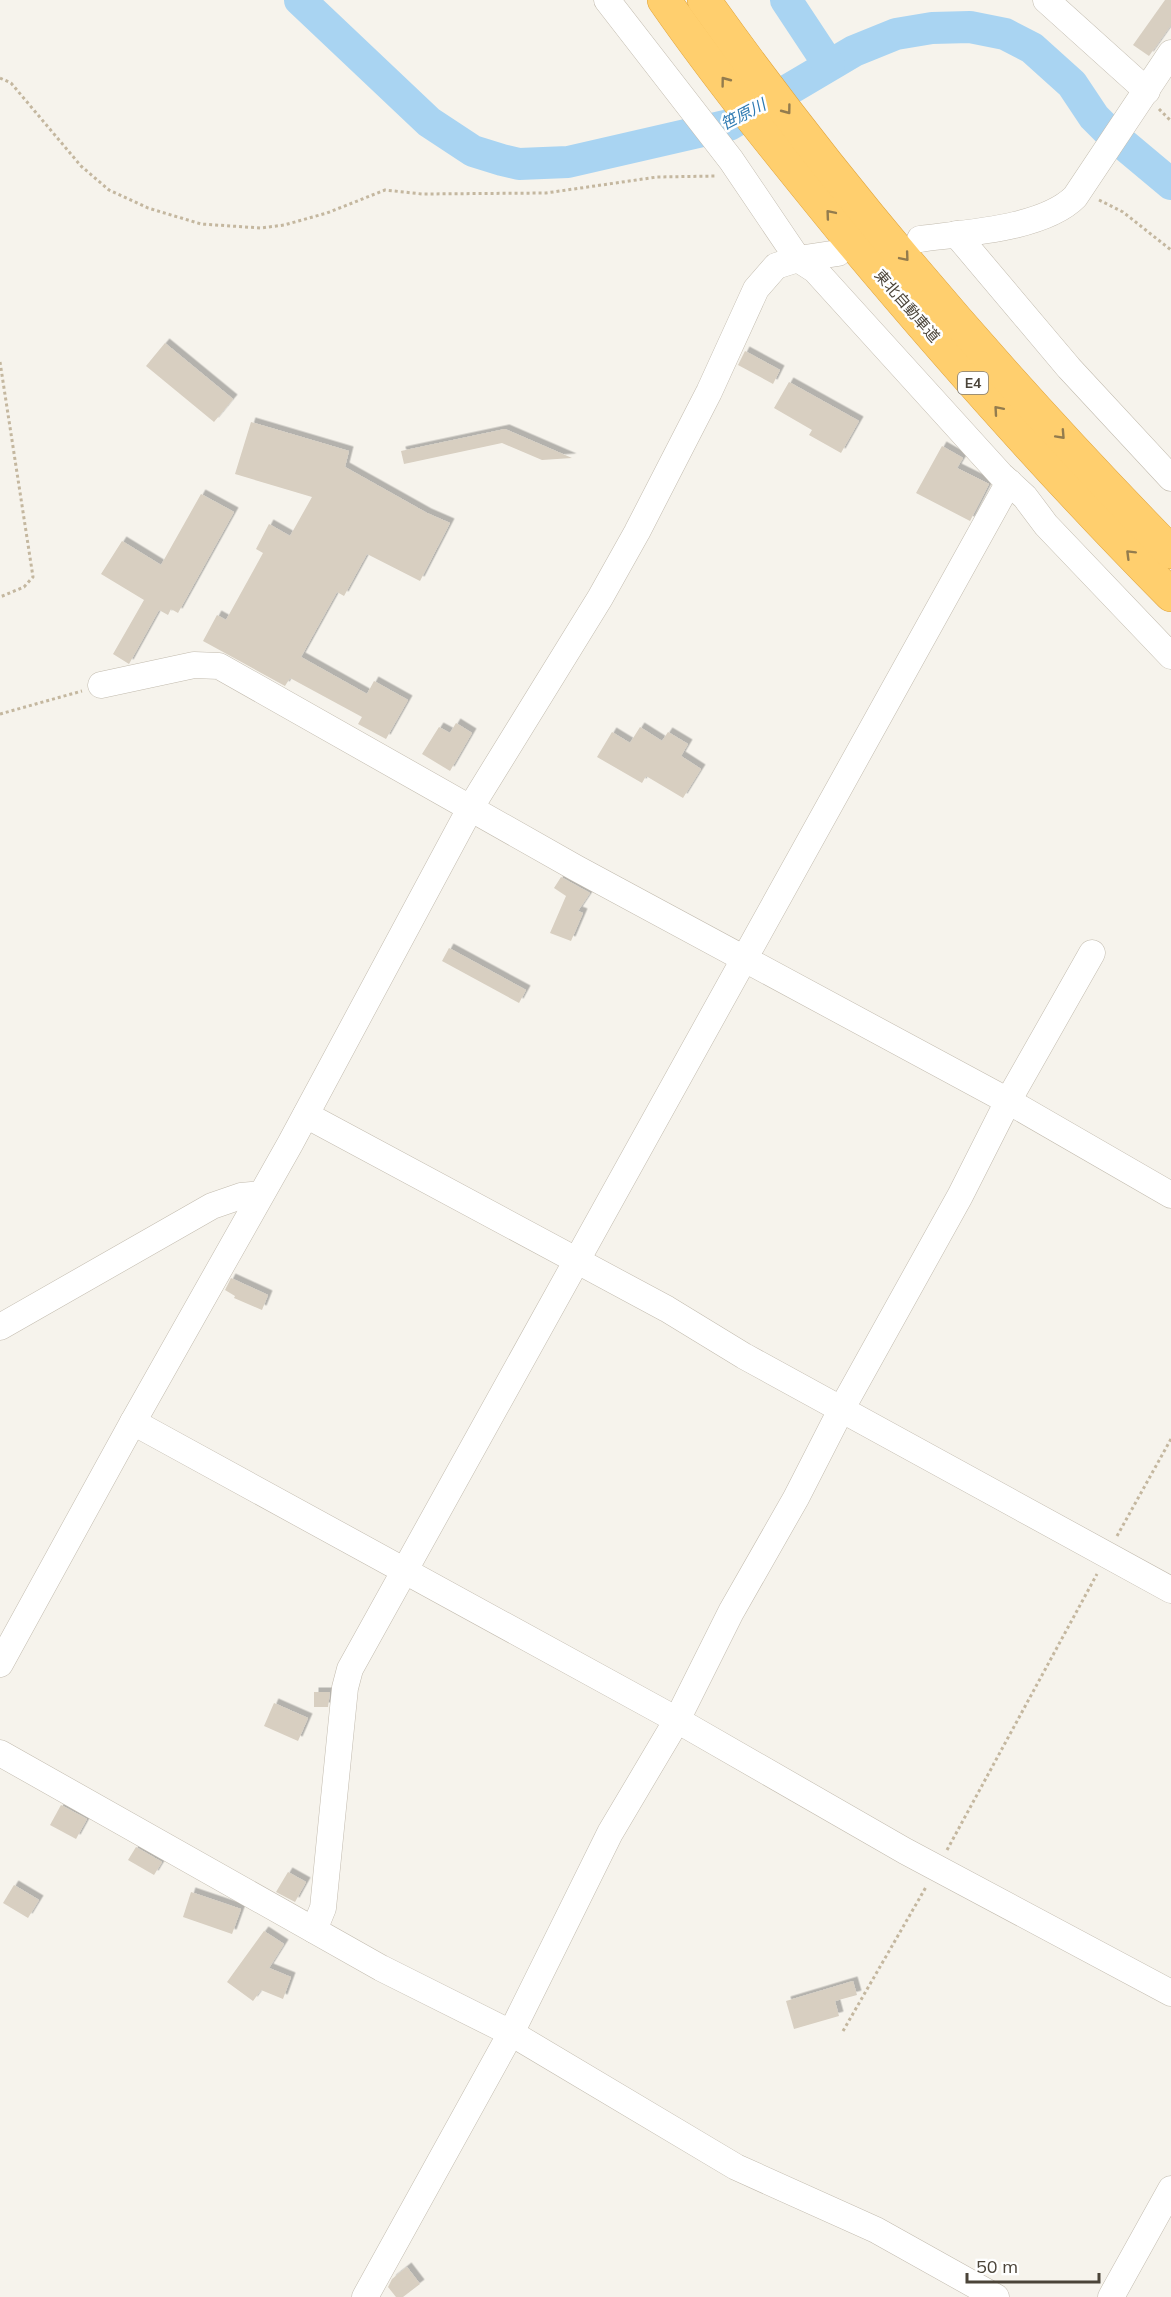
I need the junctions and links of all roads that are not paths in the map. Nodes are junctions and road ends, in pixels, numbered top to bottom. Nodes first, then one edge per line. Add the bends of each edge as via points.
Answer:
1 (607, 0) edge
2 (1046, 0) edge
3 (667, 5) edge
4 (709, 7) edge
5 (1171, 53) edge
6 (1145, 94) junction
7 (956, 234) junction
8 (920, 239) dead end
9 (838, 253) dead end
10 (798, 259) junction
11 (1171, 478) edge
12 (1009, 482) junction
13 (1171, 552) edge
14 (1171, 595) edge
15 (1171, 656) edge
16 (101, 685) road end
17 (471, 807) junction
18 (1092, 953) dead end
19 (744, 958) junction
20 (1008, 1101) junction
21 (306, 1115) junction
22 (261, 1194) junction
23 (1171, 1195) edge
24 (577, 1260) junction
25 (0, 1327) edge
26 (842, 1410) junction
27 (133, 1422) junction
28 (405, 1571) junction
29 (1171, 1590) edge
30 (0, 1664) edge
31 (677, 1720) junction
32 (0, 1753) edge
33 (314, 1930) junction
34 (1171, 1993) edge
35 (511, 2033) junction
36 (1171, 2189) edge
37 (364, 2297) edge
38 (996, 2297) edge
39 (1111, 2297) edge

1 - 10 street via 735,166
2 - 6 street
14 -> 3 highway, 東北自動車道 / E4 via 1017,433 879,274 786,161
4 -> 13 highway, 東北自動車道 / E4 via 828,164 969,333
5 - 6 street
6 - 7 street via 1065,207 1014,224
7 - 8 street
7 - 11 street via 1069,368
9 - 10 street
10 - 12 street via 815,270
10 - 17 street via 776,266 756,289 709,392 637,532
12 - 15 street
12 - 19 street
16 - 17 street via 194,665 219,666
17 - 19 street
17 - 21 street
18 - 20 street
19 - 20 street
19 - 24 street
20 - 23 street
20 - 26 street
21 - 22 street
21 - 24 street
22 - 25 street via 212,1206
22 - 27 street
24 - 26 street
24 - 28 street
26 - 29 street
26 - 31 street via 731,1612
27 - 28 street
27 - 30 street
28 - 31 street
28 - 33 street via 347,1678 324,1908
31 - 34 street via 937,1868
31 - 35 street via 610,1833
32 - 33 street
33 - 35 street
35 - 37 street
35 - 38 street via 736,2167 876,2230
36 - 39 street

